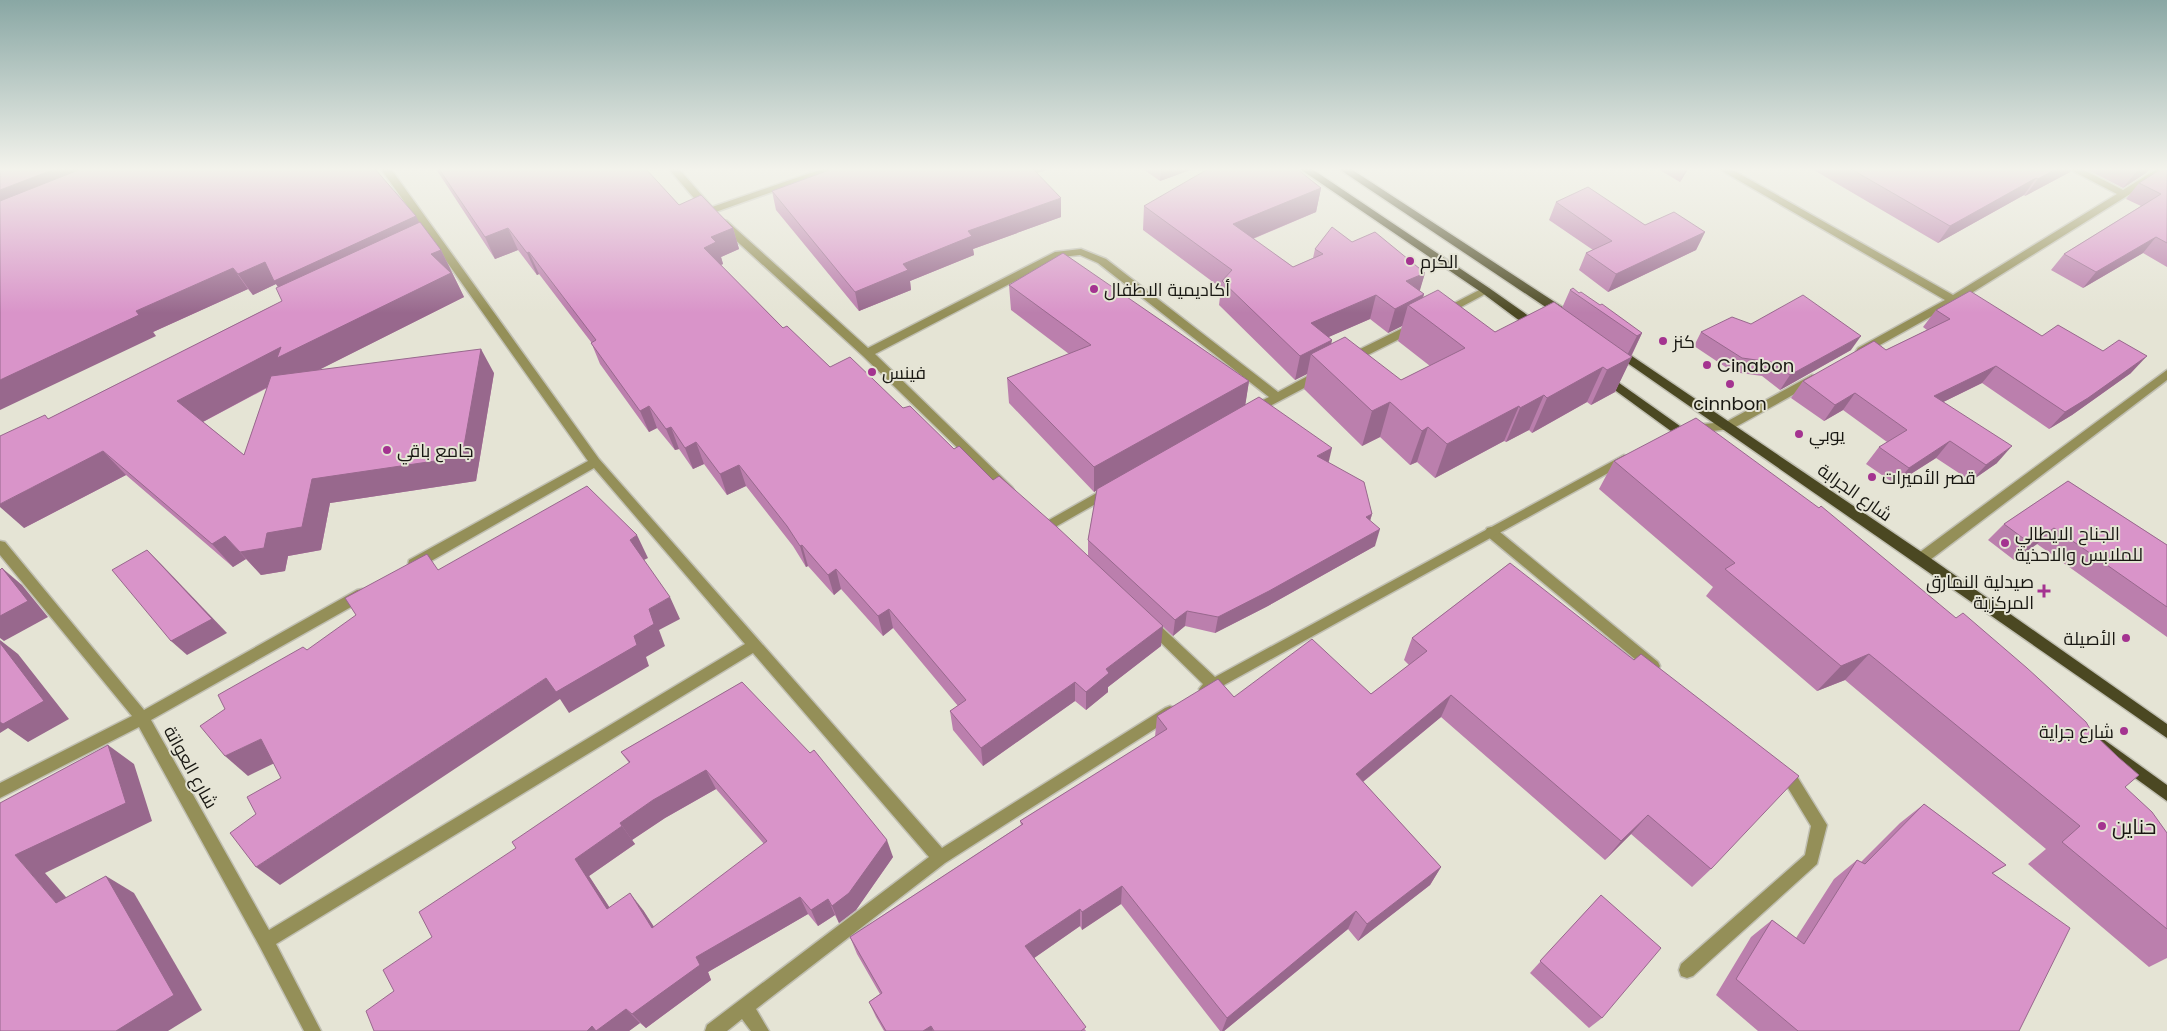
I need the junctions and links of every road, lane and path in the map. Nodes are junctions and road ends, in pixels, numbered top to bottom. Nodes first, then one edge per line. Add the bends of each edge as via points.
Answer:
1 (417, 217) edge
2 (717, 217) edge
3 (1377, 217) edge
4 (1419, 217) edge
5 (1808, 217) edge
6 (2087, 217) edge
7 (1485, 290) junction
8 (1953, 300) junction
9 (1576, 322) edge
10 (1549, 337) edge
11 (1608, 344) edge
12 (867, 353) junction
13 (1849, 358) edge
14 (1598, 372) edge
15 (1823, 373) edge
16 (2167, 374) edge
17 (1276, 396) junction
18 (1242, 416) edge
19 (1728, 426) junction
20 (1678, 430) junction
21 (1661, 439) edge
22 (1702, 448) edge
23 (1636, 453) edge
24 (595, 462) junction
25 (1123, 484) edge
26 (1019, 500) edge
27 (1046, 527) edge
28 (1491, 532) junction
29 (0, 546) edge
30 (1921, 559) junction
31 (398, 573) edge
32 (373, 588) edge
33 (1140, 616) edge
34 (755, 646) junction
35 (1662, 673) edge
36 (1213, 684) junction
37 (1196, 695) edge
38 (1180, 705) edge
39 (142, 718) junction
40 (2164, 726) edge
41 (2090, 736) edge
42 (1772, 765) edge
43 (0, 791) edge
44 (2167, 794) edge
45 (940, 858) junction
46 (266, 941) junction
47 (1687, 970) dead end
48 (744, 1007) junction
49 (313, 1031) edge
50 (713, 1031) edge
51 (761, 1031) edge

1 - 24 street
2 - 12 street
3 - 7 main road
4 - 9 main road
5 - 8 street
6 - 8 street
7 - 10 main road
7 - 17 street
8 - 13 street
11 - 19 main road, شارع الجرابة
12 - 17 street via 1059,254 1081,252 1102,261
12 - 26 street
14 - 20 main road
15 - 19 street
16 - 30 street
17 - 18 street
19 - 20 street
19 - 30 main road, شارع الجرابة
20 - 21 street
20 - 22 main road
23 - 28 street
24 - 31 street
24 - 34 street
25 - 27 street
28 - 35 street
28 - 36 street
29 - 39 street, شارع العواتة
30 - 40 main road, شارع الجرابة
32 - 39 street
33 - 36 street
34 - 45 street
34 - 46 street
36 - 37 street
38 - 45 street
39 - 43 street
39 - 46 street, شارع العواتة
41 - 44 main road
42 - 47 street via 1792,783 1819,824 1812,859
45 - 48 street
46 - 49 street, شارع العواتة
48 - 50 street
48 - 51 street

